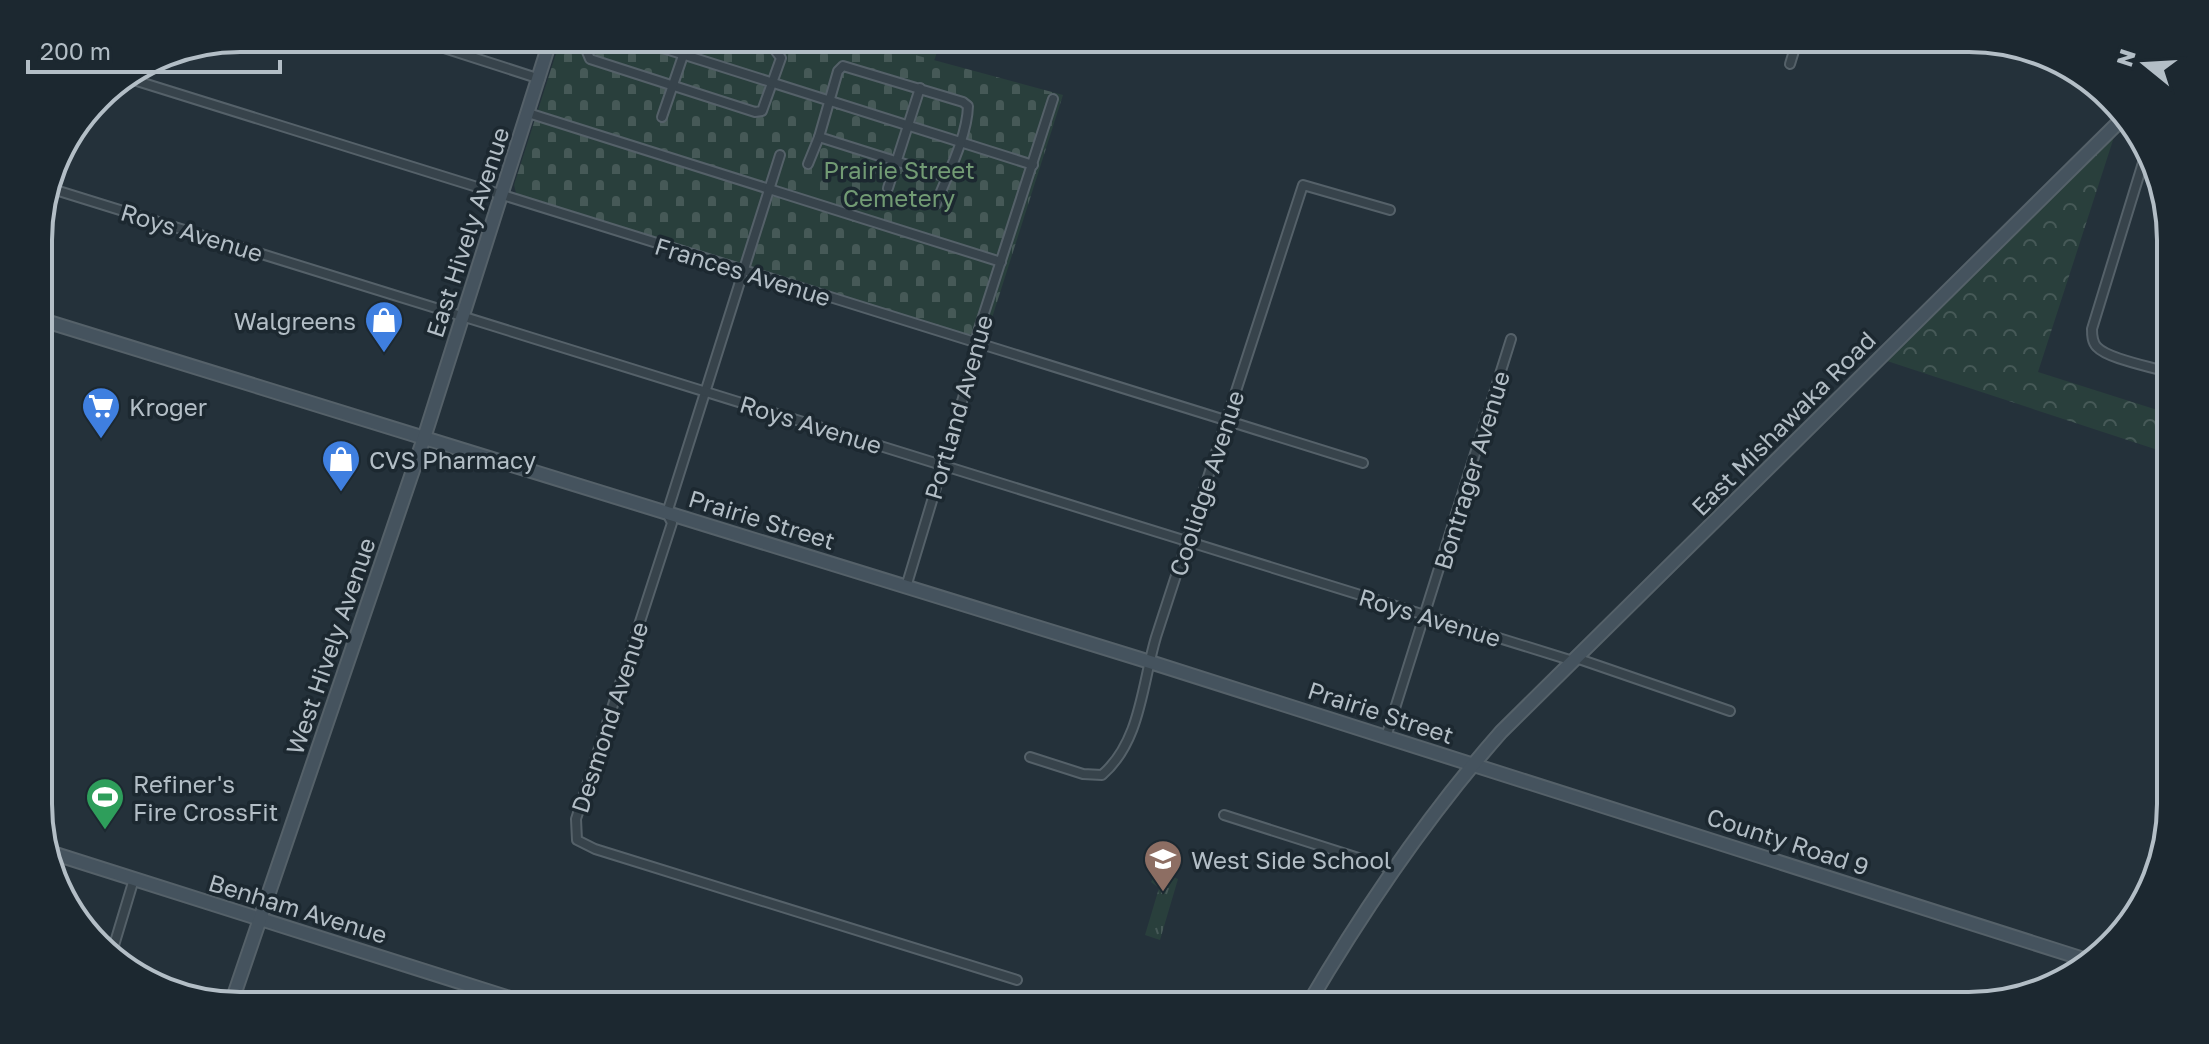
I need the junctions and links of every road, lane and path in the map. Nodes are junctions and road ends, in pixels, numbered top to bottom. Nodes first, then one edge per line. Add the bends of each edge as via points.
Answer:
1 (456, 52) edge
2 (547, 52) edge
3 (587, 52) edge
4 (675, 52) edge
5 (685, 52) edge
6 (779, 52) edge
7 (1794, 52) edge
8 (684, 55) junction
9 (1790, 64) dead end
10 (540, 79) junction
11 (139, 82) edge
12 (773, 82) junction
13 (673, 85) junction
14 (920, 88) junction
15 (1053, 99) dead end
16 (830, 101) junction
17 (528, 113) junction
18 (662, 117) dead end
19 (2117, 124) edge
20 (910, 126) junction
21 (819, 137) junction
22 (959, 141) junction
23 (780, 155) dead end
24 (898, 161) junction
25 (808, 164) dead end
26 (1033, 165) junction
27 (2142, 166) edge
28 (946, 177) junction
29 (888, 188) dead end
30 (769, 189) junction
31 (58, 191) edge
32 (501, 196) junction
33 (936, 204) dead end
34 (1390, 210) dead end
35 (1001, 262) junction
36 (743, 271) junction
37 (464, 316) junction
38 (52, 323) edge
39 (1511, 339) dead end
40 (979, 345) junction
41 (2157, 369) edge
42 (705, 391) junction
43 (1227, 419) junction
44 (424, 438) junction
45 (1363, 463) dead end
46 (944, 466) junction
47 (667, 513) junction
48 (1187, 542) junction
49 (906, 587) junction
50 (1425, 616) junction
51 (1574, 660) junction
52 (1150, 662) junction
53 (1730, 711) dead end
54 (1386, 737) junction
55 (1030, 757) dead end
56 (1473, 764) junction
57 (1224, 815) dead end
58 (59, 855) edge
59 (1393, 869) junction
60 (134, 879) junction
61 (260, 919) junction
62 (115, 943) edge
63 (2077, 957) edge
64 (1017, 980) dead end
65 (235, 992) edge
66 (491, 992) edge
67 (1316, 992) edge

1 - 10 street
2 - 10 main road, East Hively Avenue
3 - 13 street via 590,59
4 - 8 street
5 - 8 street
6 - 12 street
7 - 9 street
8 - 12 street
8 - 13 street
10 - 17 main road, East Hively Avenue
11 - 32 street, Frances Avenue
12 - 13 street via 766,106 755,112
12 - 16 street
13 - 18 street
14 - 16 street via 843,66
14 - 20 street
14 - 22 street via 968,106
15 - 26 street, Portland Avenue
16 - 20 street
16 - 21 street
17 - 30 street
17 - 32 main road, East Hively Avenue
19 - 51 main road, East Mishawaka Road
20 - 22 street
20 - 24 street
21 - 24 street
21 - 25 street
22 - 26 street
22 - 28 street
23 - 30 street, Desmond Avenue
24 - 28 street
24 - 29 street
26 - 35 street, Portland Avenue
27 - 41 street via 2092,329 2098,349
28 - 33 street
30 - 35 street
30 - 36 street, Desmond Avenue
31 - 37 street, Roys Avenue
32 - 36 street, Frances Avenue
32 - 37 main road, East Hively Avenue
34 - 43 street, Coolidge Avenue via 1303,185
35 - 40 street, Portland Avenue via 977,335
36 - 40 street, Frances Avenue
36 - 42 street, Desmond Avenue
37 - 42 street, Roys Avenue
37 - 44 main road, East Hively Avenue
38 - 44 main road, Prairie Street
39 - 50 street, Bontrager Avenue
40 - 43 street, Frances Avenue
40 - 46 street, Portland Avenue
42 - 46 street, Roys Avenue
42 - 47 street, Desmond Avenue
43 - 45 street, Frances Avenue
43 - 48 street, Coolidge Avenue
44 - 47 main road, Prairie Street
44 - 61 main road, West Hively Avenue
46 - 48 street, Roys Avenue
46 - 49 street, Portland Avenue
47 - 49 main road, Prairie Street
47 - 64 street, Desmond Avenue via 672,523 576,819 577,840
48 - 50 street, Roys Avenue
48 - 52 street, Coolidge Avenue
49 - 52 main road, Prairie Street
50 - 51 street, Roys Avenue
50 - 54 street, Bontrager Avenue
51 - 53 street, Roys Avenue
51 - 56 main road, East Mishawaka Road
52 - 54 main road, Prairie Street
52 - 55 street, Coolidge Avenue via 1119,760 1102,775
54 - 56 main road, Prairie Street
56 - 59 main road, East Mishawaka Road
56 - 63 main road, County Road 9
57 - 59 street
58 - 60 main road, Benham Avenue
59 - 67 main road, East Mishawaka Road
60 - 61 main road, Benham Avenue
60 - 62 street
61 - 65 main road, West Hively Avenue
61 - 66 main road, Benham Avenue

